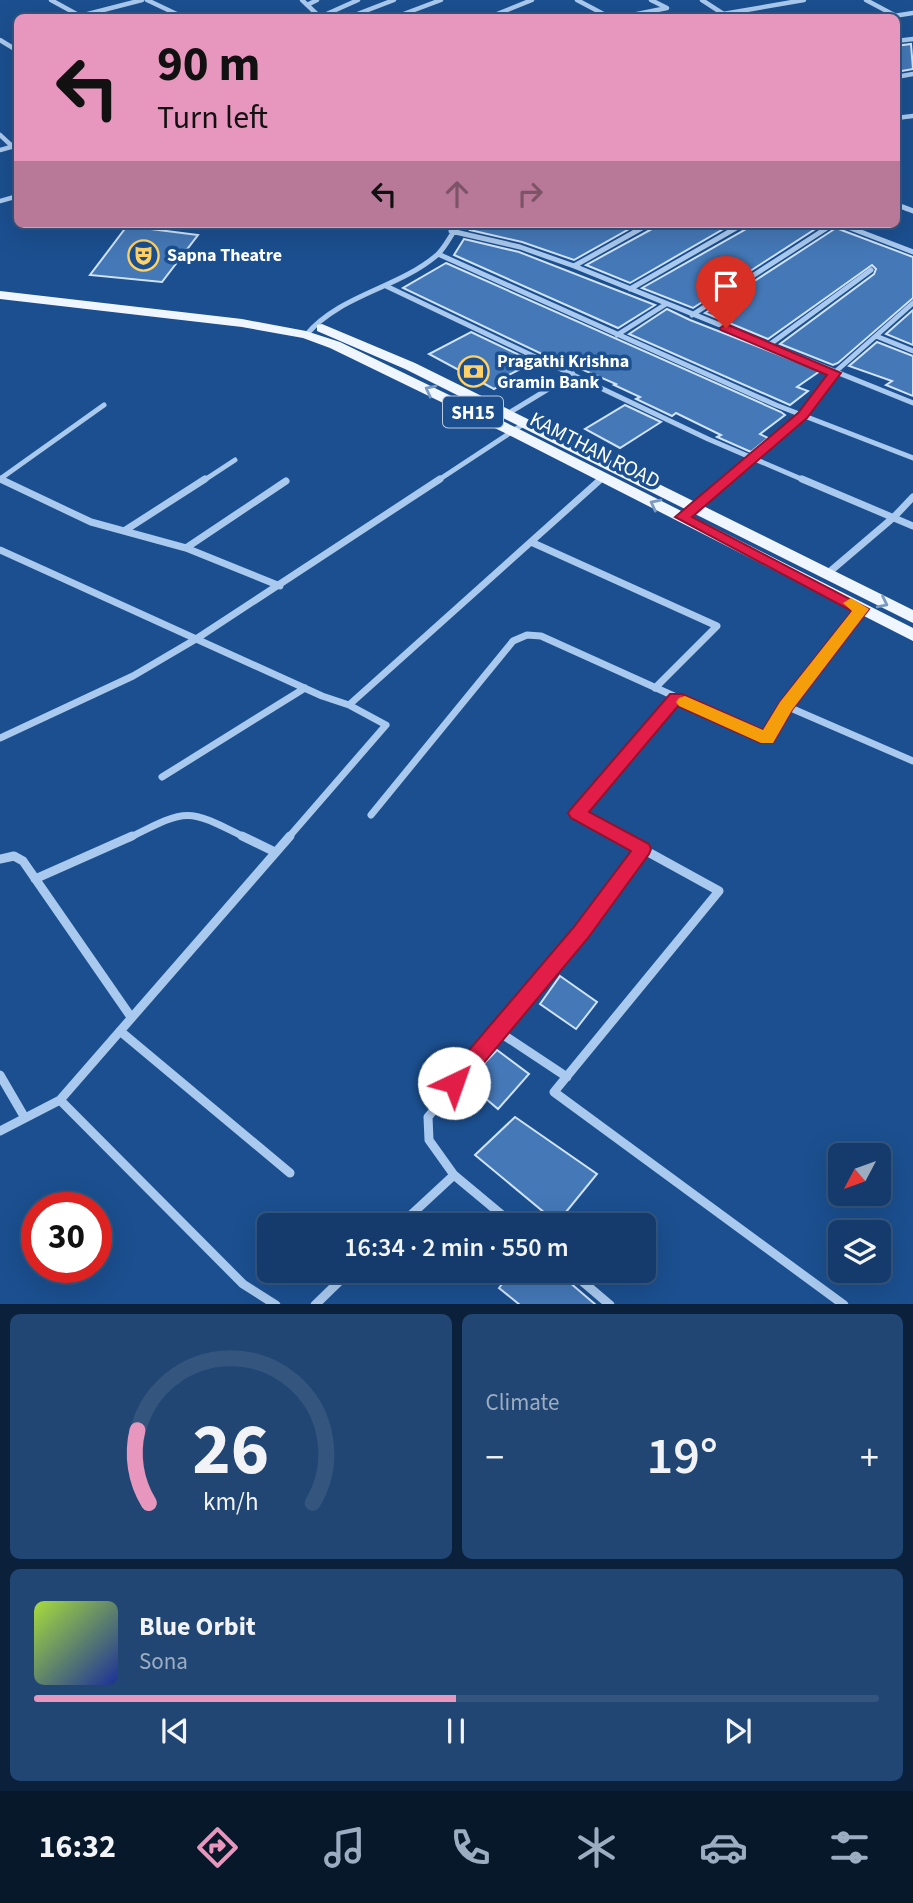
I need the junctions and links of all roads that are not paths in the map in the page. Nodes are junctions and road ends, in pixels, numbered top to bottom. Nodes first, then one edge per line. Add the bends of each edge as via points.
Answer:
1 (51, 0) edge
2 (142, 0) edge
3 (148, 0) edge
4 (302, 0) edge
5 (317, 0) edge
6 (358, 0) edge
7 (394, 0) edge
8 (441, 0) edge
9 (532, 0) edge
10 (577, 0) edge
11 (651, 0) edge
12 (702, 0) edge
13 (763, 0) edge
14 (804, 0) edge
15 (866, 0) edge
16 (306, 5) junction
17 (772, 5) junction
18 (723, 13) joint
19 (76, 14) edge
20 (92, 14) edge
21 (177, 14) edge
22 (316, 14) edge
23 (327, 14) edge
24 (357, 14) edge
25 (404, 14) edge
26 (497, 14) edge
27 (603, 14) edge
28 (637, 14) edge
29 (892, 14) edge
30 (455, 228) edge
31 (642, 228) edge
32 (736, 228) edge
33 (826, 228) edge
34 (850, 228) edge
35 (451, 232) junction
36 (913, 252) edge
37 (438, 254) junction
38 (575, 266) junction
39 (871, 270) dead end
40 (0, 286) edge
41 (386, 286) junction
42 (630, 289) junction
43 (0, 295) edge
44 (116, 303) junction
45 (913, 303) edge
46 (666, 304) junction
47 (692, 315) junction
48 (309, 330) junction
49 (617, 335) junction
50 (876, 336) junction
51 (769, 345) junction
52 (913, 351) edge
53 (834, 373) junction
54 (573, 374) junction
55 (913, 403) edge
56 (104, 405) dead end
57 (507, 414) junction
58 (802, 415) junction
59 (518, 427) junction
60 (754, 456) junction
61 (913, 458) edge
62 (235, 460) dead end
63 (603, 477) junction
64 (0, 479) edge
65 (286, 481) dead end
66 (913, 497) edge
67 (688, 513) junction
68 (894, 517) junction
69 (913, 526) edge
70 (124, 531) junction
71 (531, 542) junction
72 (186, 548) junction
73 (0, 550) edge
74 (827, 574) junction
75 (280, 586) junction
76 (862, 609) junction
77 (913, 617) edge
78 (913, 635) edge
79 (196, 639) junction
80 (305, 688) junction
81 (655, 688) junction
82 (676, 698) junction
83 (349, 705) junction
84 (786, 706) junction
85 (0, 738) edge
86 (913, 761) edge
87 (162, 777) dead end
88 (370, 815) dead end
89 (642, 849) junction
90 (275, 852) junction
91 (0, 859) edge
92 (35, 879) junction
93 (131, 1017) junction
94 (120, 1031) junction
95 (499, 1032) junction
96 (0, 1075) edge
97 (567, 1077) junction
98 (60, 1101) junction
99 (25, 1118) junction
100 (0, 1131) edge
101 (290, 1173) dead end
102 (454, 1175) junction
103 (413, 1213) edge
104 (500, 1213) edge
105 (337, 1283) edge
106 (585, 1283) edge
107 (276, 1304) edge
108 (315, 1304) edge
109 (610, 1304) edge
110 (844, 1304) edge

1 - 19 street
2 - 20 street
3 - 21 street
4 - 16 street
5 - 16 street
6 - 23 street
7 - 24 street
8 - 25 street
9 - 26 street
10 - 27 street
11 - 28 street via 667,8
12 - 18 street
13 - 17 street
14 - 17 street
15 - 29 street
16 - 22 street
17 - 18 street
30 - 35 street
31 - 38 street
32 - 42 street
33 - 47 street
34 - 36 street
35 - 37 street
35 - 38 street via 520,247
37 - 41 street
37 - 49 street
38 - 42 street
39 - 51 street
40 - 44 main road, KAMTHAN ROAD / SH15
41 - 48 street via 338,307
41 - 54 street
42 - 46 street
43 - 44 main road, KAMTHAN ROAD / SH15
44 - 48 main road, KAMTHAN ROAD / SH15
45 - 50 street
46 - 47 street
46 - 49 street
47 - 51 street
48 - 57 main road, KAMTHAN ROAD / SH15 via 411,366
59 -> 48 main road, KAMTHAN ROAD / SH15
49 - 58 street
50 - 52 street
50 - 53 street
51 - 53 street
53 - 55 street
53 - 58 street
54 - 57 street
54 - 60 street
56 - 64 street
57 - 59 main road, KAMTHAN ROAD / SH15
58 - 60 street
58 - 61 street
59 - 63 main road, KAMTHAN ROAD / SH15
59 - 67 main road, KAMTHAN ROAD / SH15
59 - 75 street
60 - 67 street
60 - 68 street
62 - 70 street
67 -> 63 main road, KAMTHAN ROAD / SH15
63 - 71 street
64 - 70 street via 91,522
65 - 72 street
66 - 68 street
67 - 74 main road, KAMTHAN ROAD / SH15
67 - 76 main road, KAMTHAN ROAD / SH15
68 - 69 street
68 - 74 street
70 - 72 street
71 - 81 street via 717,626
71 - 83 street
72 - 75 street
73 - 79 street
74 -> 77 main road, KAMTHAN ROAD / SH15
75 - 79 street
76 - 78 main road, KAMTHAN ROAD / SH15
76 - 84 street
79 - 80 street
79 - 85 street via 133,676
80 - 83 street
80 - 87 street
81 - 82 street
81 - 88 street via 541,636 527,635 513,642
82 - 84 street via 767,738
82 - 89 street via 577,813
83 - 90 street via 386,725
84 - 86 street
89 - 95 street
89 - 97 street via 719,891
90 - 92 street via 198,814 186,813
90 - 93 street
91 - 92 street via 14,856 23,861
92 - 93 street
93 - 94 street
94 - 98 street
94 - 101 street
95 - 97 street
95 - 102 street via 428,1117 429,1140
96 - 99 street
97 - 110 street via 554,1092
98 - 99 street
98 - 107 street via 243,1284
99 - 100 street
102 - 103 street
102 - 104 street
105 - 108 street
106 - 109 street

